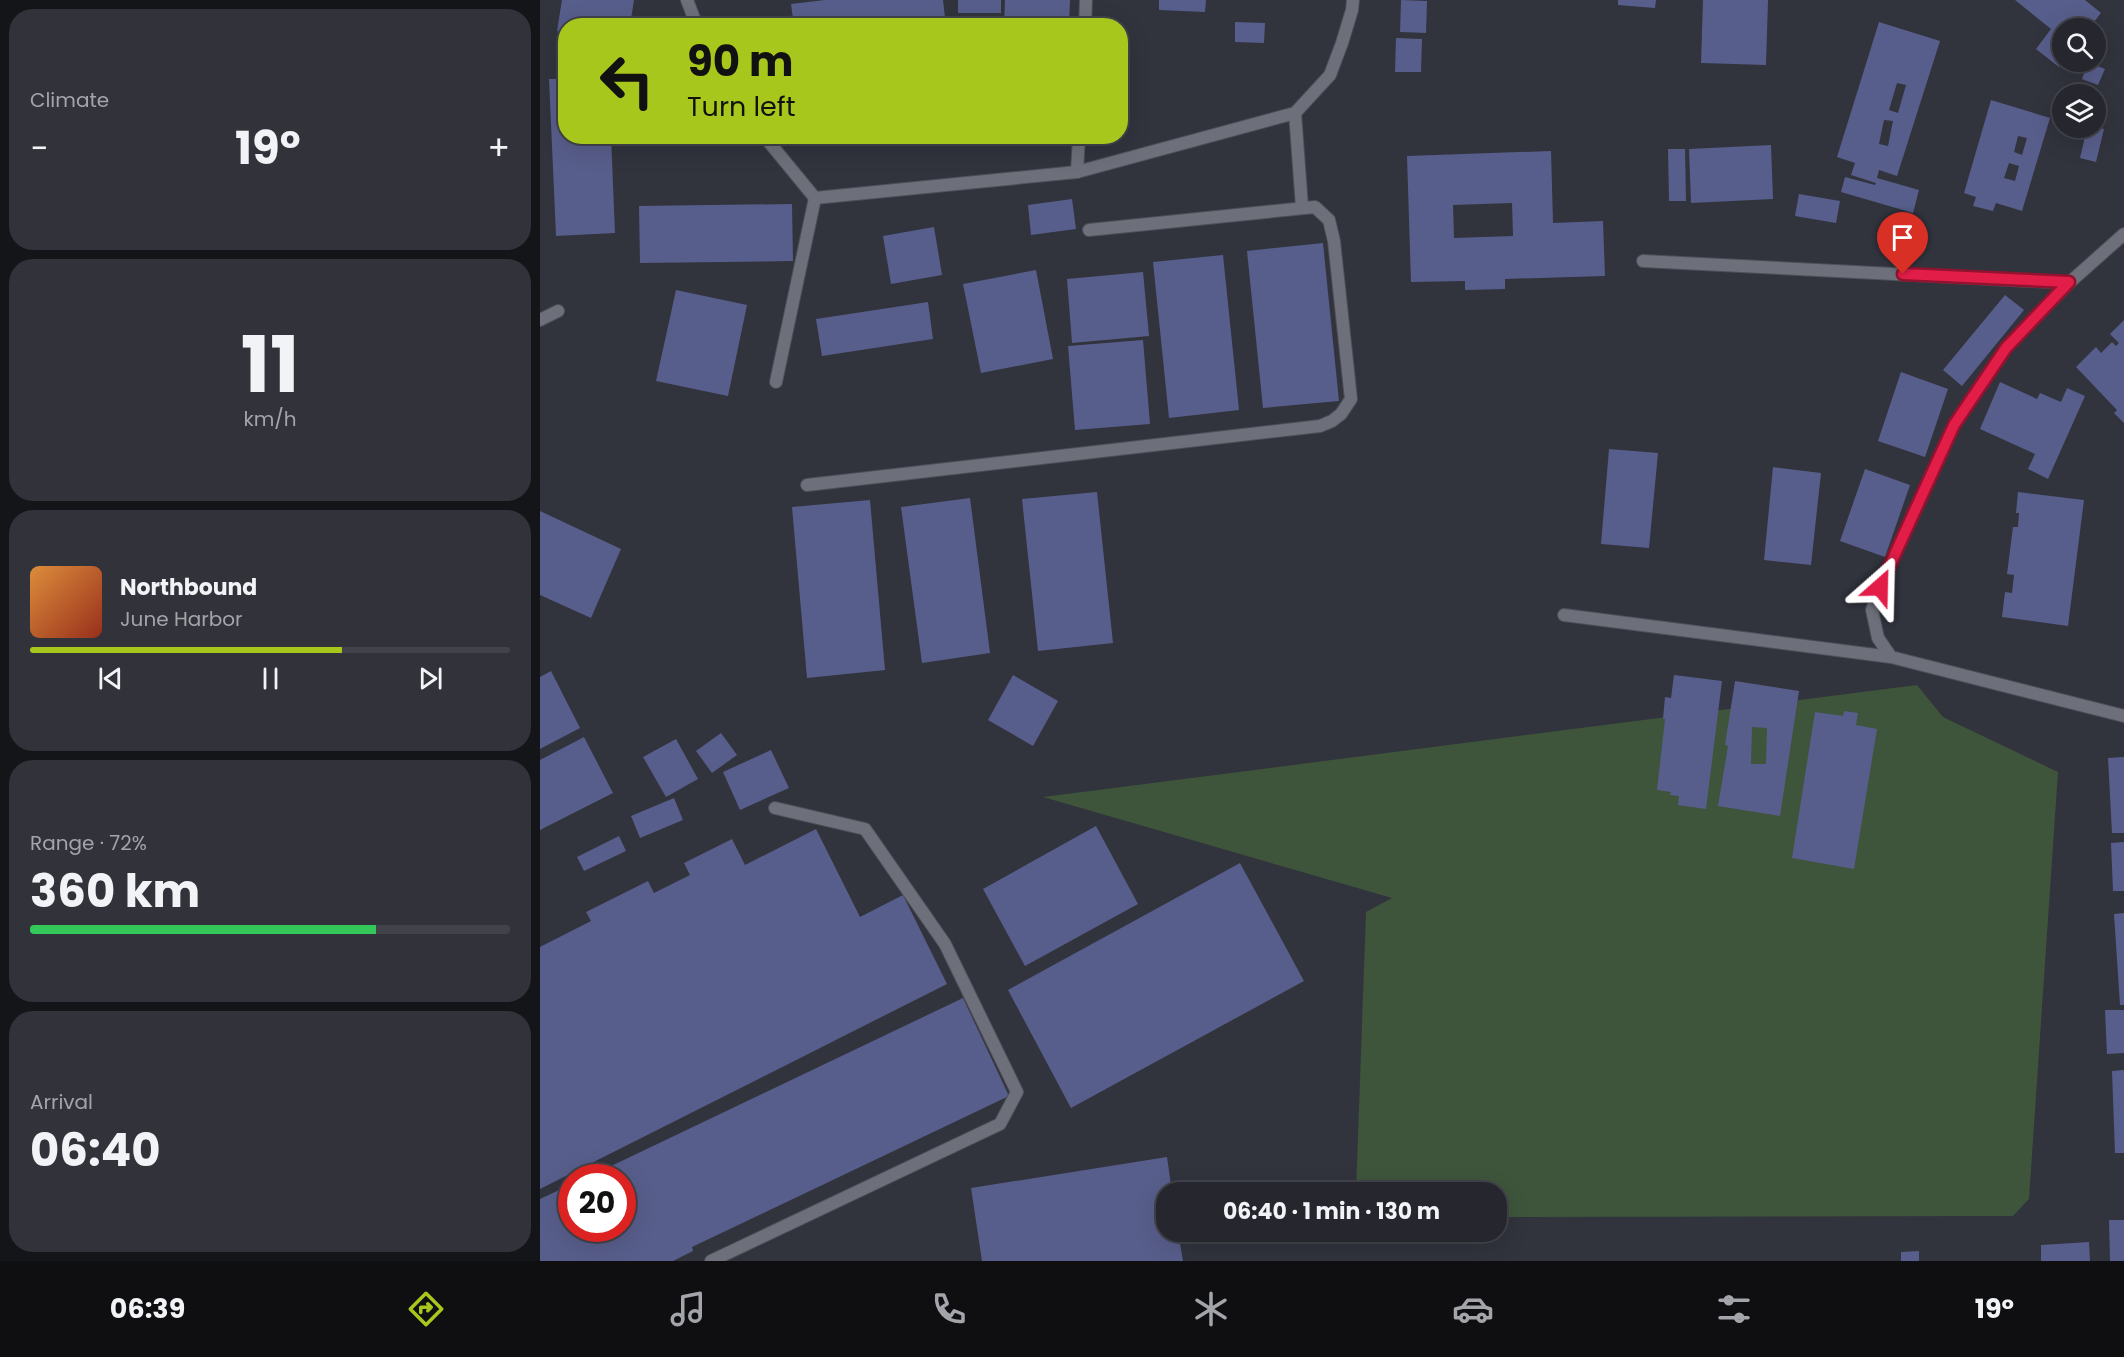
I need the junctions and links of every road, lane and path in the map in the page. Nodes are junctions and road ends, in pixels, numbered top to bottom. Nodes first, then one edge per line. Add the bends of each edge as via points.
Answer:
1 (687, 0) edge
2 (1086, 0) edge
3 (1353, 0) edge
4 (694, 18) edge
5 (1085, 18) edge
6 (1295, 113) junction
7 (771, 144) edge
8 (1079, 144) edge
9 (1077, 172) junction
10 (815, 198) junction
11 (1302, 207) junction
12 (1089, 230) dead end
13 (2124, 234) edge
14 (1643, 261) dead end
15 (2069, 282) junction
16 (558, 311) dead end
17 (540, 320) edge
18 (776, 382) dead end
19 (807, 484) dead end
20 (1564, 615) dead end
21 (1891, 657) junction
22 (2124, 716) edge
23 (775, 808) dead end
24 (711, 1261) edge

1 - 4 lane
2 - 5 lane
3 - 6 lane via 1330,75
6 - 9 lane
6 - 11 lane
7 - 10 lane
8 - 9 lane
9 - 10 lane
10 - 18 lane
11 - 12 lane
11 - 19 lane via 1315,207 1323,213 1329,220 1334,241 1351,399 1332,421 1320,426
13 - 15 lane
14 - 15 lane
15 - 21 lane via 2006,348 1954,425 1872,610 1878,638
16 - 17 lane
20 - 21 lane
21 - 22 lane
23 - 24 lane via 865,829 945,944 1017,1092 1000,1124

